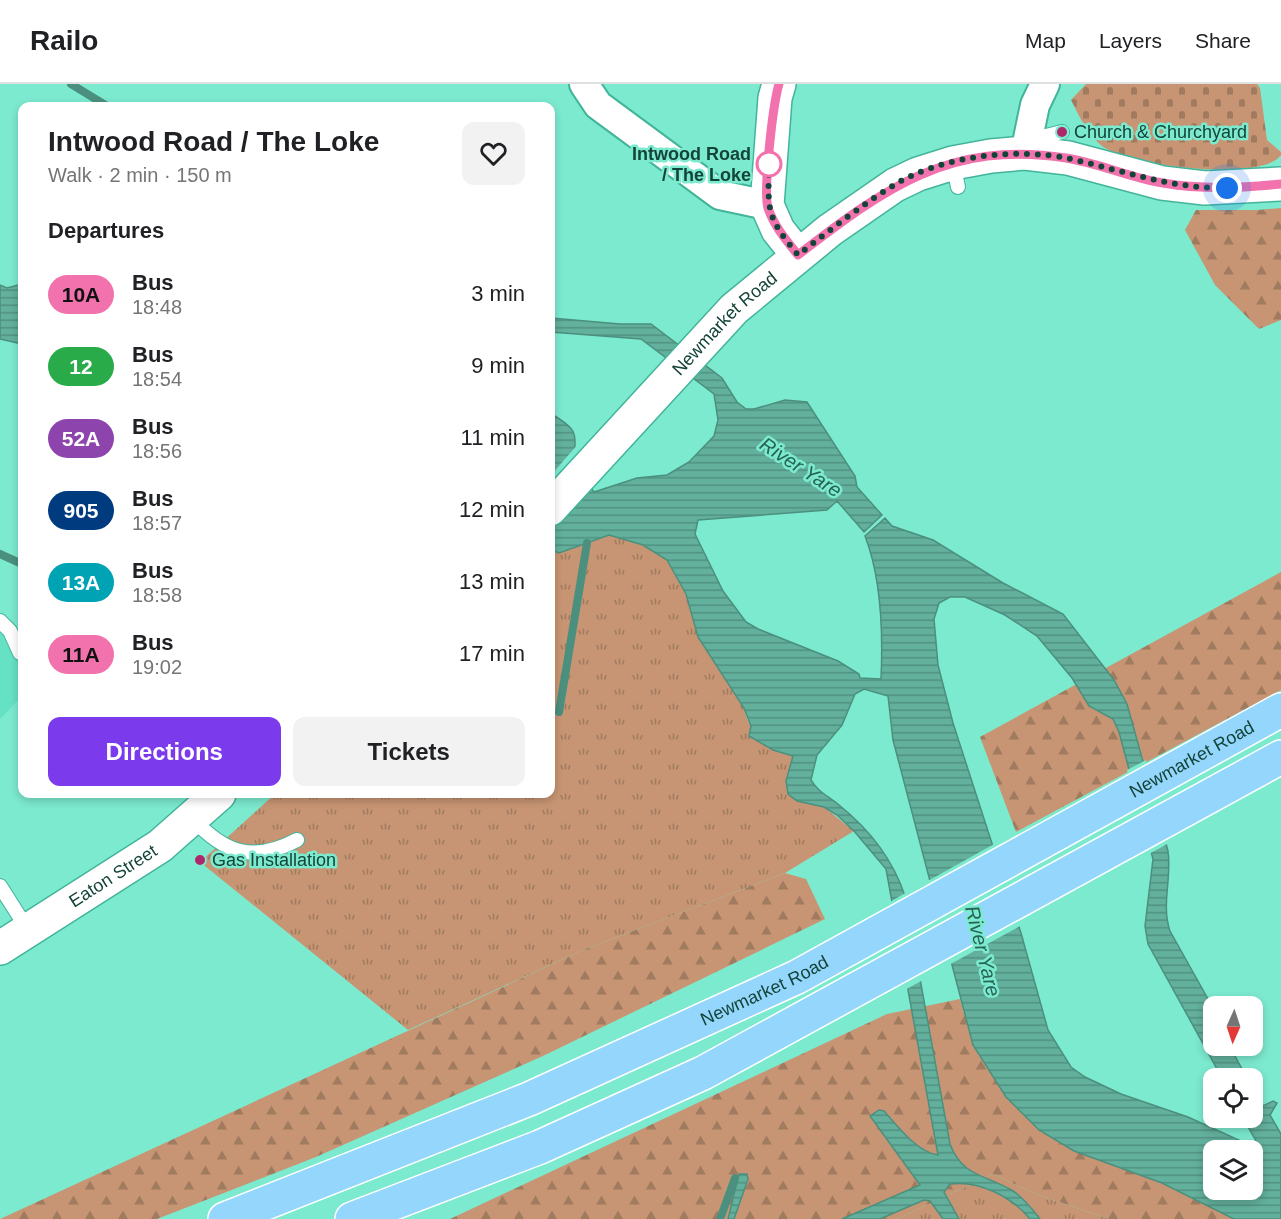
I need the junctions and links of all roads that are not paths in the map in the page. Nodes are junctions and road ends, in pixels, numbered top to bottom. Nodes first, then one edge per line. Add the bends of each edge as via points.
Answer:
1 (584, 84) edge
2 (779, 84) edge
3 (1045, 84) edge
4 (1062, 132) dead end
5 (1026, 147) junction
6 (1281, 184) edge
7 (767, 205) junction
8 (798, 255) junction
9 (555, 504) edge
10 (0, 621) edge
11 (18, 649) edge
12 (1275, 714) edge
13 (1281, 757) edge
14 (214, 798) edge
15 (192, 818) junction
16 (297, 840) dead end
17 (0, 886) edge
18 (28, 930) junction
19 (0, 948) edge
20 (225, 1219) edge
21 (352, 1219) edge

1 - 7 street via 598,105 720,195
2 - 7 street
3 - 5 street via 1035,105
4 - 5 lane
5 - 6 street, Newmarket Road via 1162,183 1205,188
5 - 8 street, Newmarket Road via 991,156 955,175 895,185
7 - 8 street via 778,230
8 - 9 street, Newmarket Road via 727,317
10 - 11 lane
12 - 20 highway, Newmarket Road via 797,977 530,1099
13 - 21 highway via 703,1073 540,1147
14 - 15 street, Eaton Street
15 - 16 lane via 207,834 227,846 255,854 274,852
15 - 18 street, Eaton Street via 160,846
17 - 18 lane
18 - 19 street, Eaton Street

